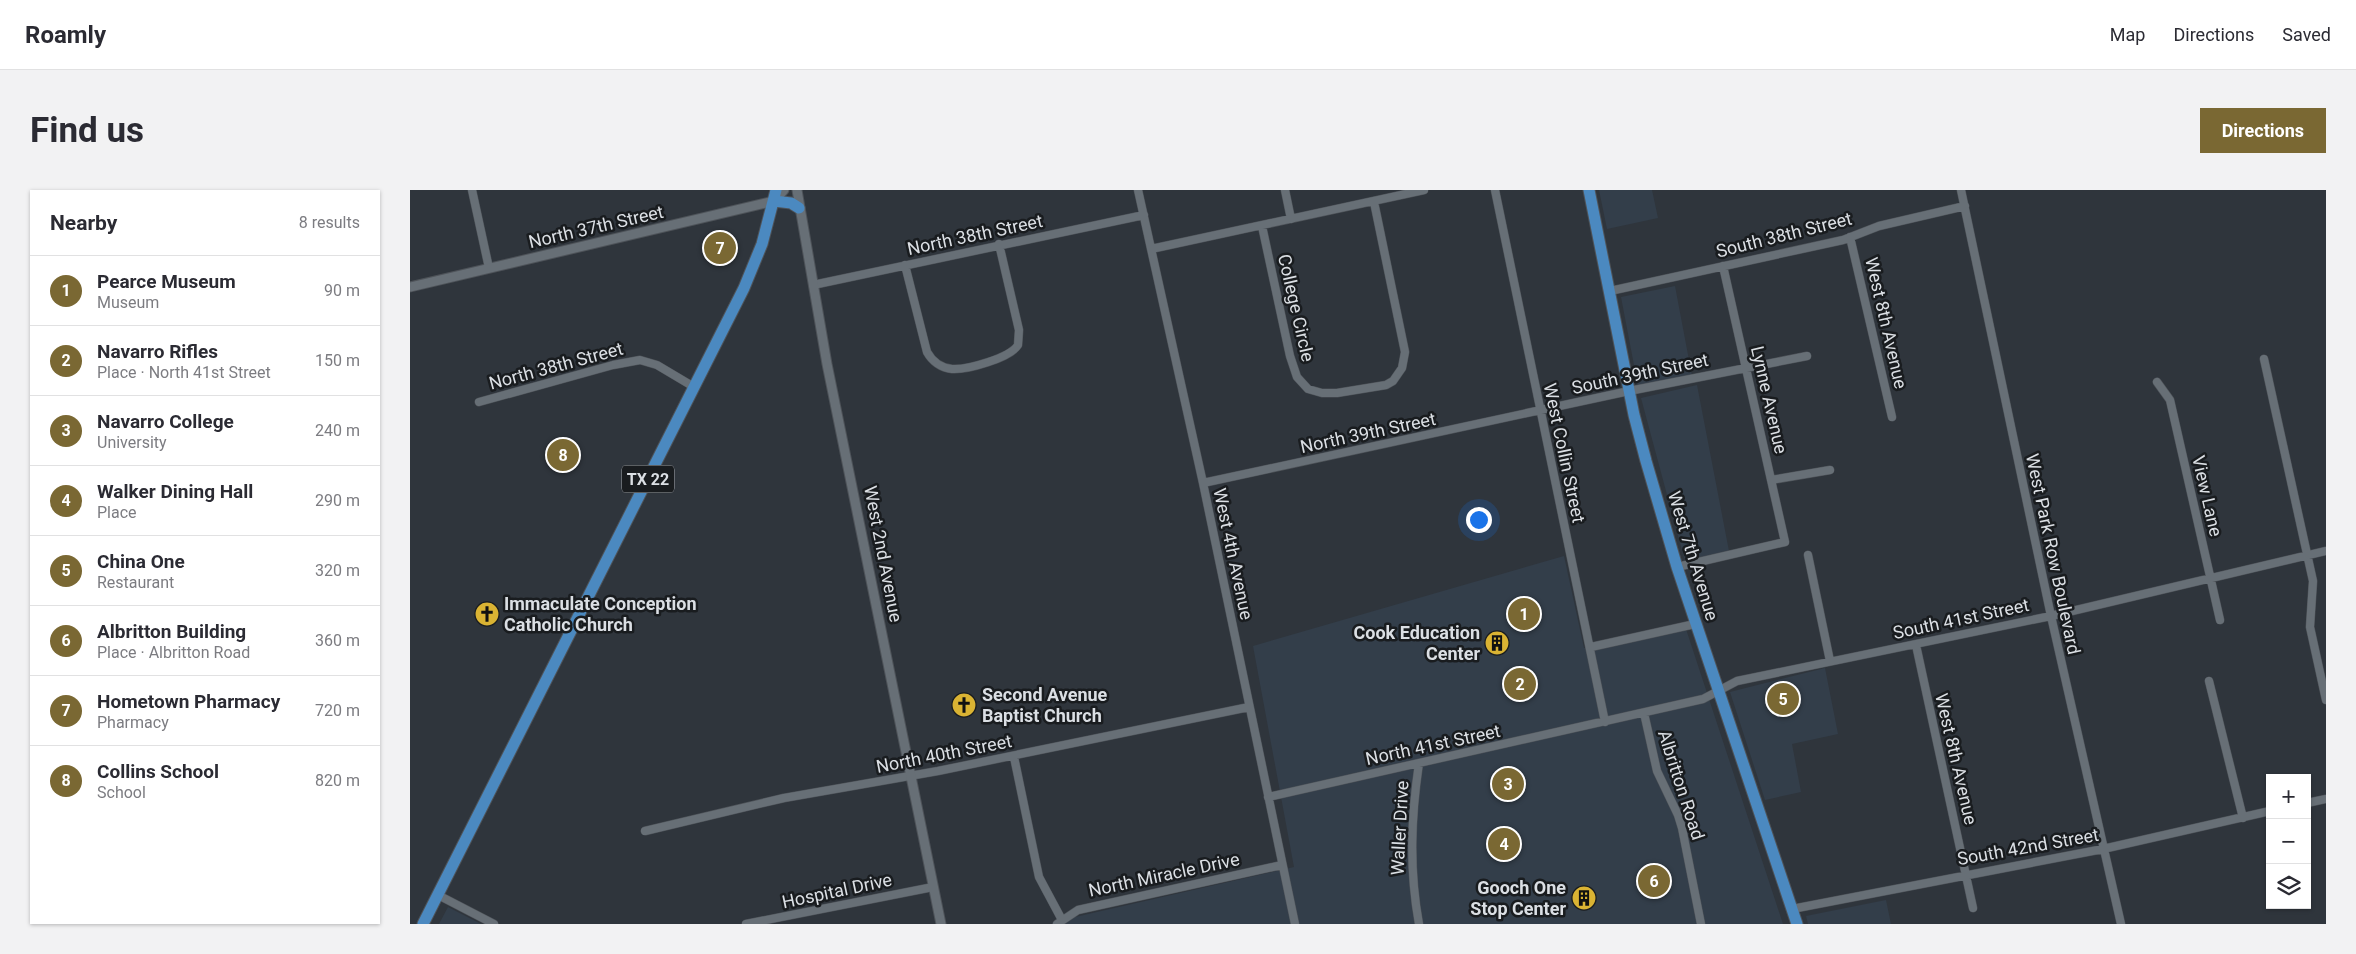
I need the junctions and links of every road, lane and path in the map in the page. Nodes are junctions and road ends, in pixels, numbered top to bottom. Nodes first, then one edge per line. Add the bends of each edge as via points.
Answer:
1 (472, 190) edge
2 (784, 190) edge
3 (797, 190) edge
4 (1138, 190) edge
5 (1285, 190) edge
6 (1424, 190) edge
7 (1495, 190) edge
8 (1589, 190) edge
9 (1961, 190) edge
10 (1389, 193) edge
11 (775, 196) edge
12 (1374, 202) junction
13 (1965, 206) junction
14 (799, 208) junction
15 (1144, 215) junction
16 (1291, 219) junction
17 (1262, 226) junction
18 (1850, 237) junction
19 (999, 244) junction
20 (1151, 249) junction
21 (905, 265) junction
22 (1723, 266) junction
23 (490, 268) junction
24 (813, 285) junction
25 (410, 287) edge
26 (1610, 291) junction
27 (1807, 356) dead end
28 (2264, 359) dead end
29 (1746, 367) junction
30 (2157, 382) dead end
31 (694, 387) junction
32 (1629, 391) junction
33 (479, 402) dead end
34 (1540, 411) junction
35 (1892, 417) dead end
36 (1830, 470) dead end
37 (1771, 480) junction
38 (1203, 483) junction
39 (2326, 551) edge
40 (1808, 555) dead end
41 (2308, 555) junction
42 (1677, 567) junction
43 (2210, 578) junction
44 (2050, 616) junction
45 (2220, 620) dead end
46 (1696, 624) junction
47 (1916, 645) junction
48 (1590, 647) junction
49 (1830, 661) junction
50 (2209, 681) dead end
51 (1719, 692) junction
52 (2326, 700) edge
53 (1249, 707) junction
54 (1644, 713) junction
55 (1605, 722) junction
56 (1014, 756) junction
57 (1418, 763) junction
58 (910, 777) junction
59 (1268, 797) junction
60 (2326, 798) edge
61 (2311, 802) edge
62 (2266, 813) edge
63 (2243, 818) junction
64 (645, 831) dead end
65 (2103, 849) junction
66 (1282, 865) junction
67 (1966, 873) junction
68 (933, 887) junction
69 (438, 895) junction
70 (1972, 908) dead end
71 (1792, 909) junction
72 (1060, 922) edge
73 (423, 924) edge
74 (494, 924) edge
75 (746, 924) edge
76 (941, 924) edge
77 (1295, 924) edge
78 (1419, 924) edge
79 (1701, 924) edge
80 (1797, 924) edge
81 (2121, 924) edge

1 - 23 street
2 - 11 street
3 - 14 street, West 2nd Avenue
4 - 15 street, West 4th Avenue
5 - 16 street
6 - 10 street
7 - 34 street, West Collin Street
8 - 26 main road, West 7th Avenue
9 - 13 street, West Park Row Boulevard
10 - 12 street
11 - 14 main road
11 - 23 street, North 37th Street
11 - 31 main road, TX 22 via 762,244 744,288
12 - 16 street
12 - 17 street, College Circle via 1405,352 1402,368 1393,381 1378,388 1322,393 1308,389 1297,377
13 - 18 street, South 38th Street via 1879,226
13 - 44 street, West Park Row Boulevard
14 - 24 street, West 2nd Avenue
15 - 19 street, North 38th Street
15 - 20 street, West 4th Avenue
16 - 17 street
17 - 20 street
18 - 22 street, South 38th Street
18 - 35 street, West 8th Avenue
19 - 21 street, North 38th Street
19 - 21 street via 1019,330 1018,345 1008,355 963,368 944,367 931,359 927,352
20 - 38 street, West 4th Avenue
21 - 24 street, North 38th Street
22 - 26 street, South 38th Street
22 - 29 street, Lynne Avenue
23 - 25 street, North 37th Street
24 - 58 street, West 2nd Avenue
26 - 32 main road, West 7th Avenue
27 - 29 street, South 39th Street
28 - 41 street
29 - 32 street, South 39th Street
29 - 37 street, Lynne Avenue
30 - 43 street, View Lane via 2170,400
31 - 33 street, North 38th Street via 658,366 640,360
31 - 69 main road, TX 22
32 - 34 street, South 39th Street
32 - 42 main road, West 7th Avenue
34 - 38 street, North 39th Street
34 - 48 street, West Collin Street
36 - 37 street
37 - 42 street, Lynne Avenue via 1785,542
38 - 53 street, West 4th Avenue
39 - 41 street, South 41st Street
40 - 49 street
41 - 43 street, South 41st Street
41 - 52 street via 2313,581 2310,627
42 - 46 main road, West 7th Avenue
43 - 44 street, South 41st Street
43 - 45 street, View Lane
44 - 47 street, South 41st Street
44 - 65 street, West Park Row Boulevard
46 - 48 street
46 - 51 main road, West 7th Avenue
47 - 49 street, South 41st Street
47 - 67 street, West 8th Avenue
48 - 55 street, West Collin Street
49 - 51 street, South 41st Street via 1737,681
50 - 63 street
51 - 54 street, South 41st Street
51 - 71 main road, West 7th Avenue
53 - 56 street, North 40th Street
53 - 59 street, West 4th Avenue
54 - 55 street, South 41st Street
54 - 79 street, Albritton Road via 1657,771 1682,828
55 - 57 street, North 41st Street
56 - 58 street, North 40th Street
56 - 72 street via 1039,877
57 - 59 street, North 41st Street
57 - 78 street, Waller Drive via 1412,811 1411,861 1412,890
58 - 64 street, North 40th Street via 784,798
58 - 68 street, West 2nd Avenue
59 - 66 street, West 4th Avenue
60 - 61 street
62 - 63 street, South 42nd Street
63 - 65 street, South 42nd Street
65 - 67 street, South 42nd Street
65 - 81 street, West Park Row Boulevard
66 - 72 street, North Miracle Drive via 1078,910
66 - 77 street, West 4th Avenue
67 - 70 street, West 8th Avenue
67 - 71 street, South 42nd Street
68 - 75 street, Hospital Drive
68 - 76 street, West 2nd Avenue
69 - 73 main road, TX 22
69 - 74 street
71 - 80 main road, West 7th Avenue

